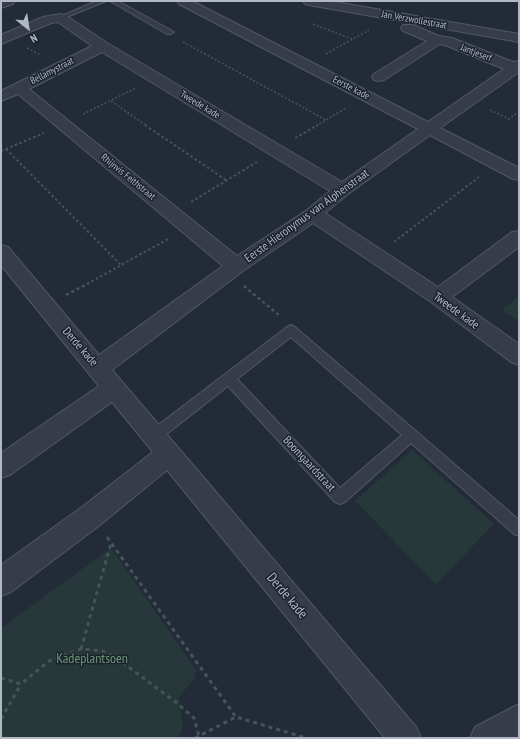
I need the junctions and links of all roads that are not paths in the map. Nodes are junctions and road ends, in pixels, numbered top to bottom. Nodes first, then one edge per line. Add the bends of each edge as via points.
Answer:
1 (9, 1) edge
2 (103, 1) edge
3 (113, 1) edge
4 (184, 1) edge
5 (309, 1) edge
6 (1, 4) edge
7 (389, 17) junction
8 (60, 18) junction
9 (170, 32) road end
10 (4, 38) edge
11 (519, 38) edge
12 (437, 40) junction
13 (102, 46) junction
14 (517, 67) edge
15 (379, 77) dead end
16 (19, 88) junction
17 (1, 97) edge
18 (431, 129) junction
19 (519, 175) edge
20 (342, 190) junction
21 (313, 214) junction
22 (519, 237) edge
23 (3, 258) edge
24 (233, 270) junction
25 (438, 298) junction
26 (519, 356) edge
27 (98, 368) junction
28 (229, 379) junction
29 (114, 388) junction
30 (411, 435) junction
31 (162, 445) junction
32 (1, 468) edge
33 (519, 529) edge
34 (1, 582) edge
35 (519, 720) edge
36 (405, 738) edge
37 (486, 738) edge

1 - 6 street
2 - 8 lane
3 - 9 lane
4 - 18 street, Eerste kade
5 - 7 street, Jan Verzwollestraat
7 - 11 street, Jan Verzwollestraat
7 - 12 street, Jantjeserf via 398,24
8 - 10 street via 48,20
8 - 13 street, Tweede kade
12 - 14 street, Jantjeserf via 447,41
12 - 15 street
13 - 16 street, Bellamystraat
13 - 20 street, Tweede kade
14 - 18 street, Eerste Hieronymus van Alphenstraat
16 - 17 street, Bellamystraat
16 - 24 street, Rhijnvis Feithstraat via 189,227
18 - 19 street, Eerste kade
18 - 20 street, Eerste Hieronymus van Alphenstraat
20 - 21 street, Eerste Hieronymus van Alphenstraat
21 - 24 street, Eerste Hieronymus van Alphenstraat
21 - 25 street, Tweede kade
22 - 25 street
23 - 27 street, Derde kade
24 - 27 street, Eerste Hieronymus van Alphenstraat
25 - 26 street, Tweede kade
27 - 29 street, Derde kade
28 - 30 lane via 290,330
28 - 30 lane, Boomgaardstraat via 340,497
28 - 31 lane
29 - 31 street, Derde kade
29 - 32 street
30 - 33 lane
31 - 34 street via 91,516
31 - 36 street, Derde kade
35 - 37 street

